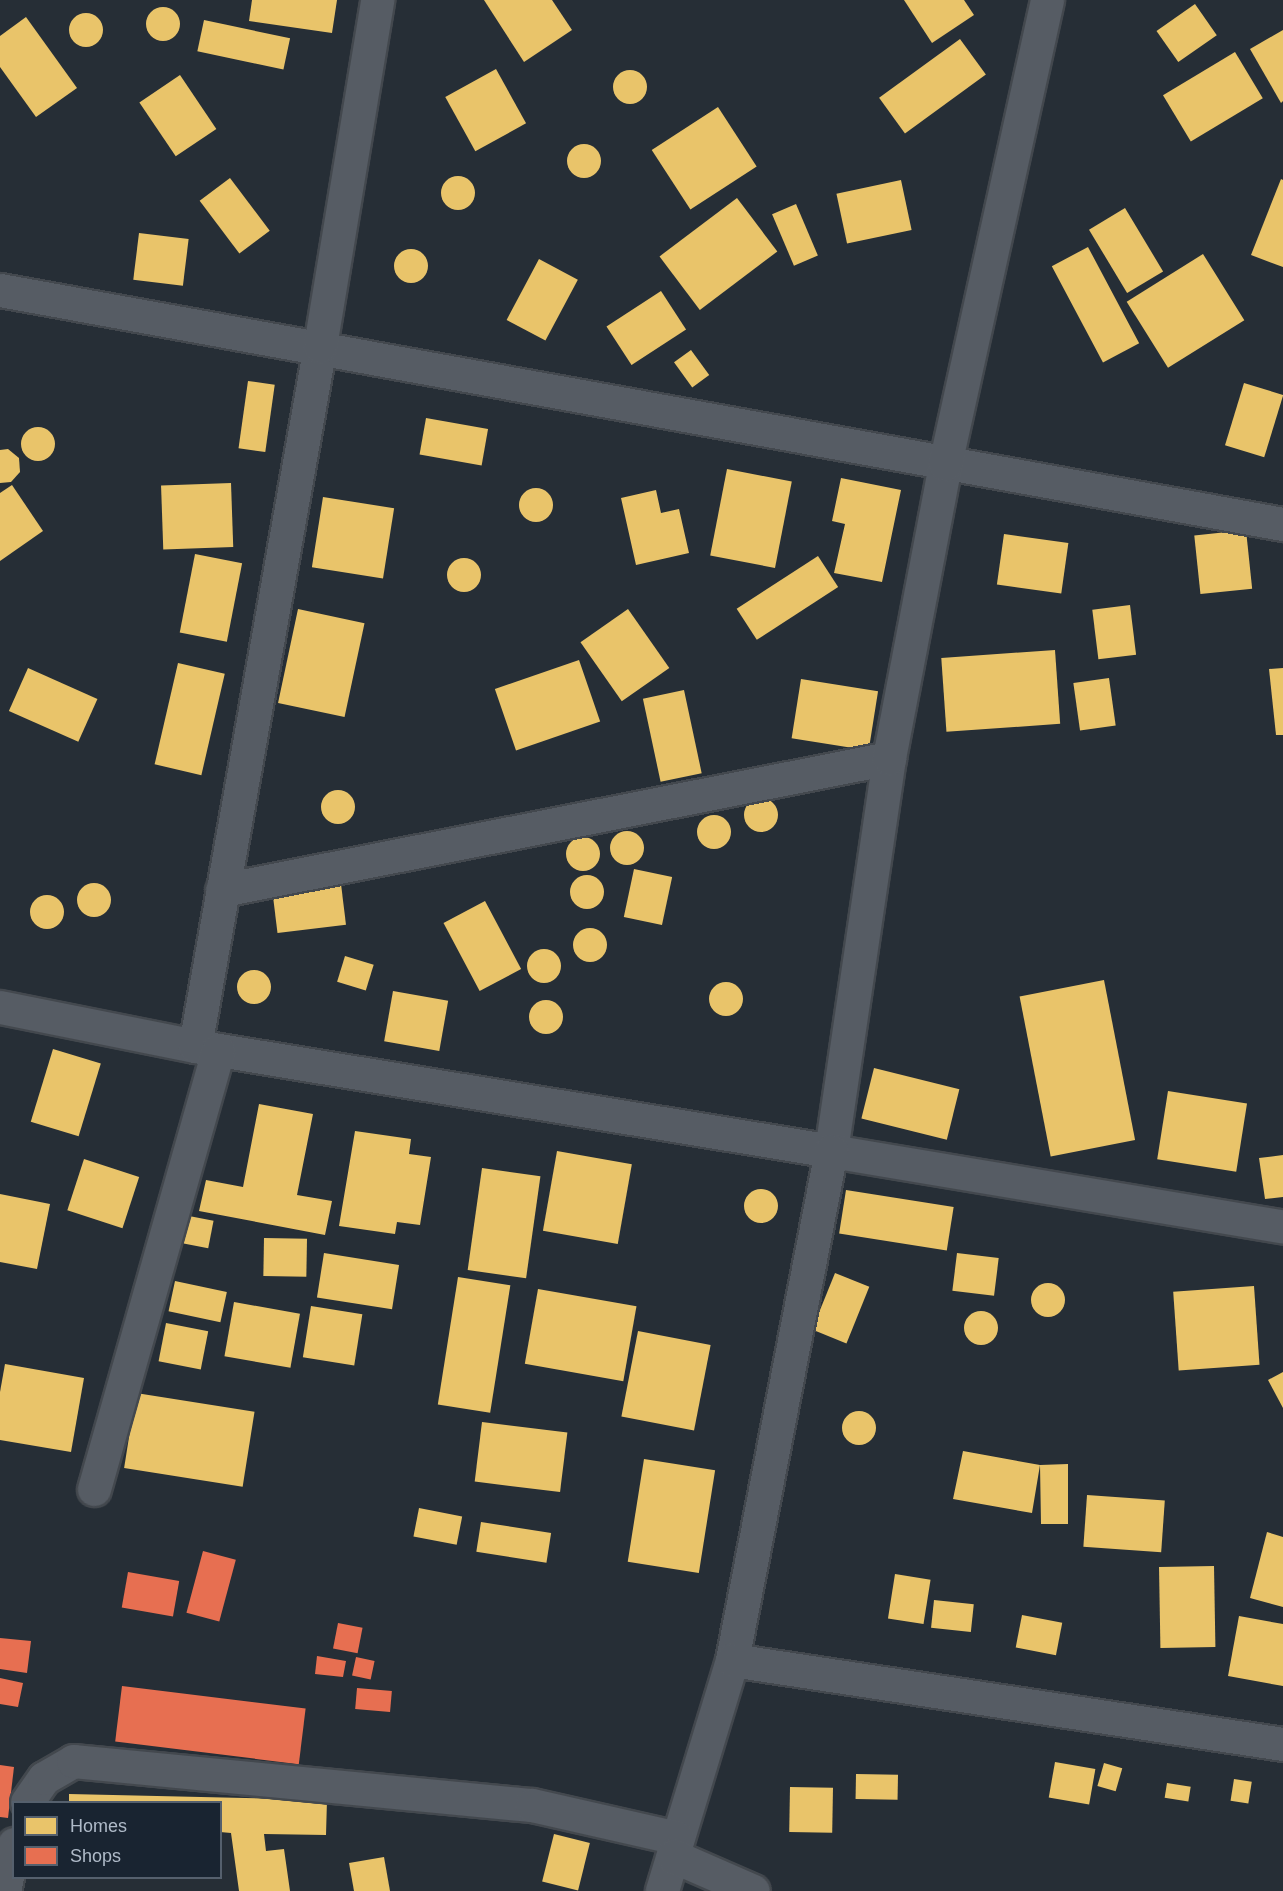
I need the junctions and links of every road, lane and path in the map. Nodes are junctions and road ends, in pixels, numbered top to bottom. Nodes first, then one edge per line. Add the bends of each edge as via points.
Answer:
1 (377, 0) edge
2 (1047, 0) edge
3 (0, 290) edge
4 (320, 346) junction
5 (945, 464) junction
6 (1283, 524) edge
7 (889, 758) junction
8 (222, 890) junction
9 (0, 1007) edge
10 (206, 1048) junction
11 (831, 1151) junction
12 (1283, 1227) edge
13 (94, 1490) dead end
14 (732, 1660) junction
15 (1283, 1744) edge
16 (28, 1801) edge
17 (675, 1847) junction
18 (12, 1853) edge
19 (4, 1891) edge
20 (662, 1891) edge
21 (753, 1891) edge

1 - 4 street
2 - 5 street
3 - 4 street
4 - 5 street
4 - 8 street
5 - 6 street
5 - 7 street
7 - 8 street
7 - 11 street
8 - 10 street
9 - 10 street
10 - 11 street
10 - 13 street
11 - 12 street
11 - 14 street
14 - 15 street
14 - 17 street
16 - 17 street via 44,1778 72,1761 532,1805
17 - 20 street
17 - 21 street
18 - 19 street

